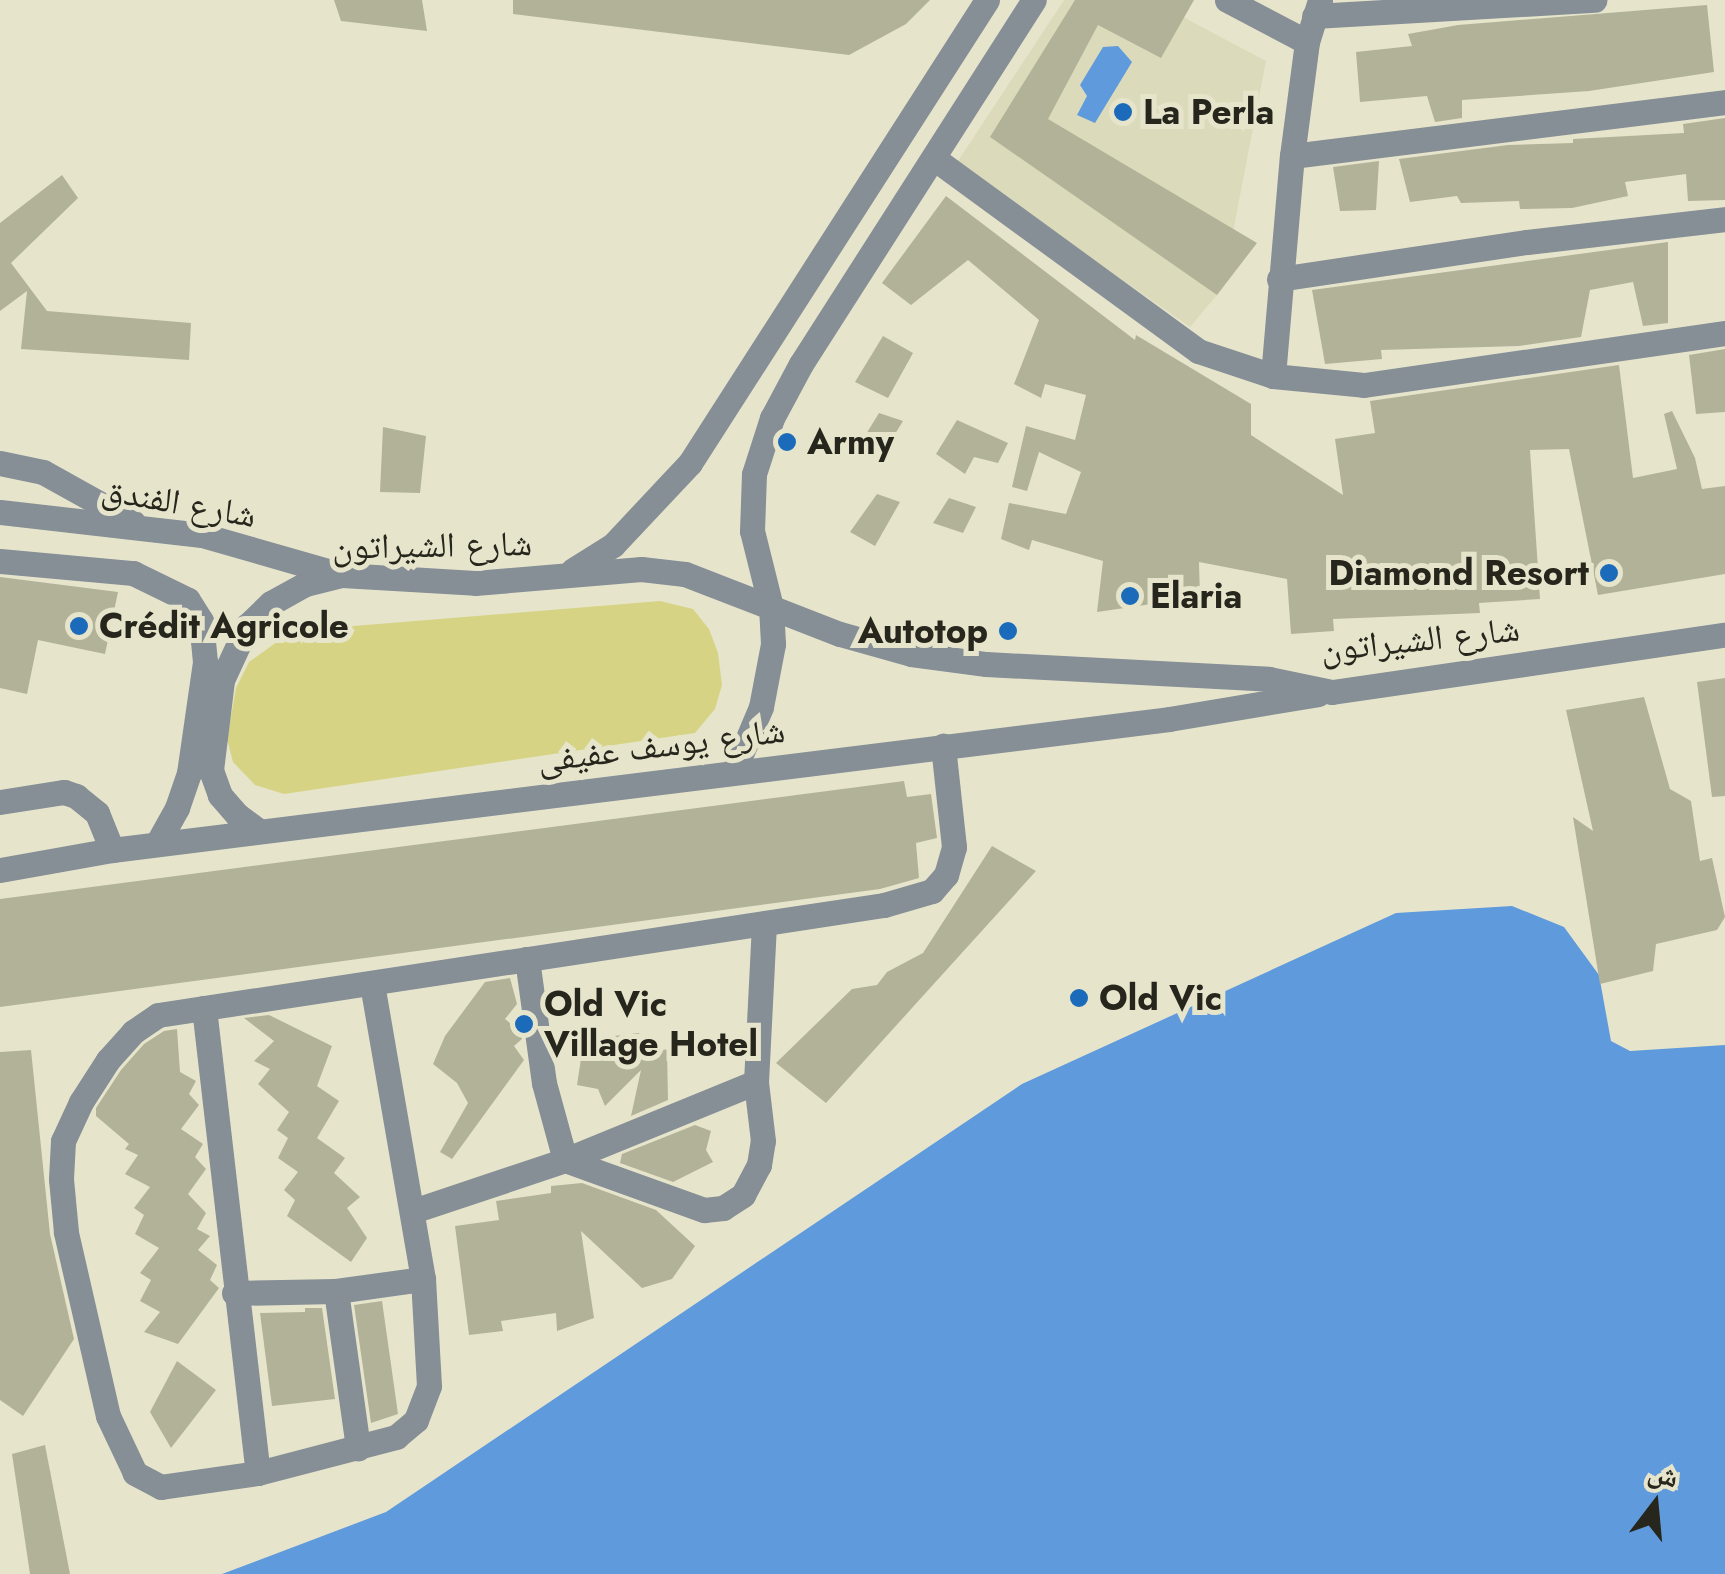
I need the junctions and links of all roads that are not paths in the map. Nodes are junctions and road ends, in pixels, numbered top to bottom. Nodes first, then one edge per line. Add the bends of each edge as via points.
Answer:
1 (987, 0) edge
2 (1034, 0) edge
3 (1227, 0) edge
4 (1595, 0) edge
5 (1317, 8) edge
6 (1307, 42) junction
7 (1725, 102) edge
8 (1292, 156) junction
9 (935, 159) junction
10 (1725, 219) edge
11 (1279, 279) junction
12 (1725, 333) edge
13 (1273, 376) junction
14 (0, 463) edge
15 (0, 512) edge
16 (141, 527) junction
17 (0, 562) edge
18 (342, 575) junction
19 (563, 576) junction
20 (771, 607) junction
21 (1725, 635) edge
22 (1332, 692) junction
23 (204, 737) junction
24 (944, 746) junction
25 (734, 772) junction
26 (0, 802) edge
27 (259, 830) junction
28 (157, 844) junction
29 (112, 850) junction
30 (0, 870) edge
31 (764, 923) junction
32 (527, 959) junction
33 (372, 983) junction
34 (204, 1008) junction
35 (756, 1082) junction
36 (565, 1160) junction
37 (413, 1211) junction
38 (423, 1279) junction
39 (336, 1291) junction
40 (234, 1293) junction
41 (358, 1448) junction
42 (258, 1473) junction

1 - 19 street, شارع الشيراتون via 690,463 613,545
2 - 9 street
3 - 6 street
4 - 5 street
5 - 6 street
6 - 8 street
7 - 8 street
8 - 11 street
9 - 13 street via 1198,351
9 - 20 street via 772,418 754,474 752,531
10 - 11 street
11 - 13 street
12 - 13 street via 1364,385
14 - 16 street via 44,472
15 - 16 street, شارع الفندق
16 - 18 street, شارع الفندق via 202,535
17 - 23 street, شارع الشيراتون via 133,573 188,600 202,621
18 - 19 street, شارع الشيراتون via 475,584
18 - 23 street, شارع الشيراتون via 305,584 270,603 247,626
19 - 20 street, شارع الشيراتون via 642,569 685,574
20 - 22 street, شارع الشيراتون via 911,654 1269,679
20 - 25 street via 769,676
21 - 22 street, شارع الشيراتون
22 - 24 street, شارع يوسف عفيفى
23 - 27 street, شارع الشيراتون via 220,795
23 - 28 street
24 - 25 street, شارع يوسف عفيفى
24 - 31 street via 954,847 946,876 932,891
25 - 27 street, شارع يوسف عفيفى
26 - 29 street via 76,796 97,813
27 - 28 street, شارع يوسف عفيفى
28 - 29 street, شارع يوسف عفيفى
29 - 30 street, شارع يوسف عفيفى
31 - 32 street
31 - 35 street
32 - 33 street
32 - 36 street via 544,1084
33 - 34 street
33 - 37 street
34 - 40 street
34 - 42 street via 158,1015 108,1060 63,1141 66,1232 108,1416 136,1473 161,1487
35 - 36 street
35 - 36 street via 764,1140 759,1165 744,1195 723,1208 704,1210
36 - 37 street
37 - 38 street
38 - 39 street
38 - 41 street via 429,1386 424,1406 396,1437
39 - 40 street
39 - 41 street
40 - 42 street
41 - 42 street

